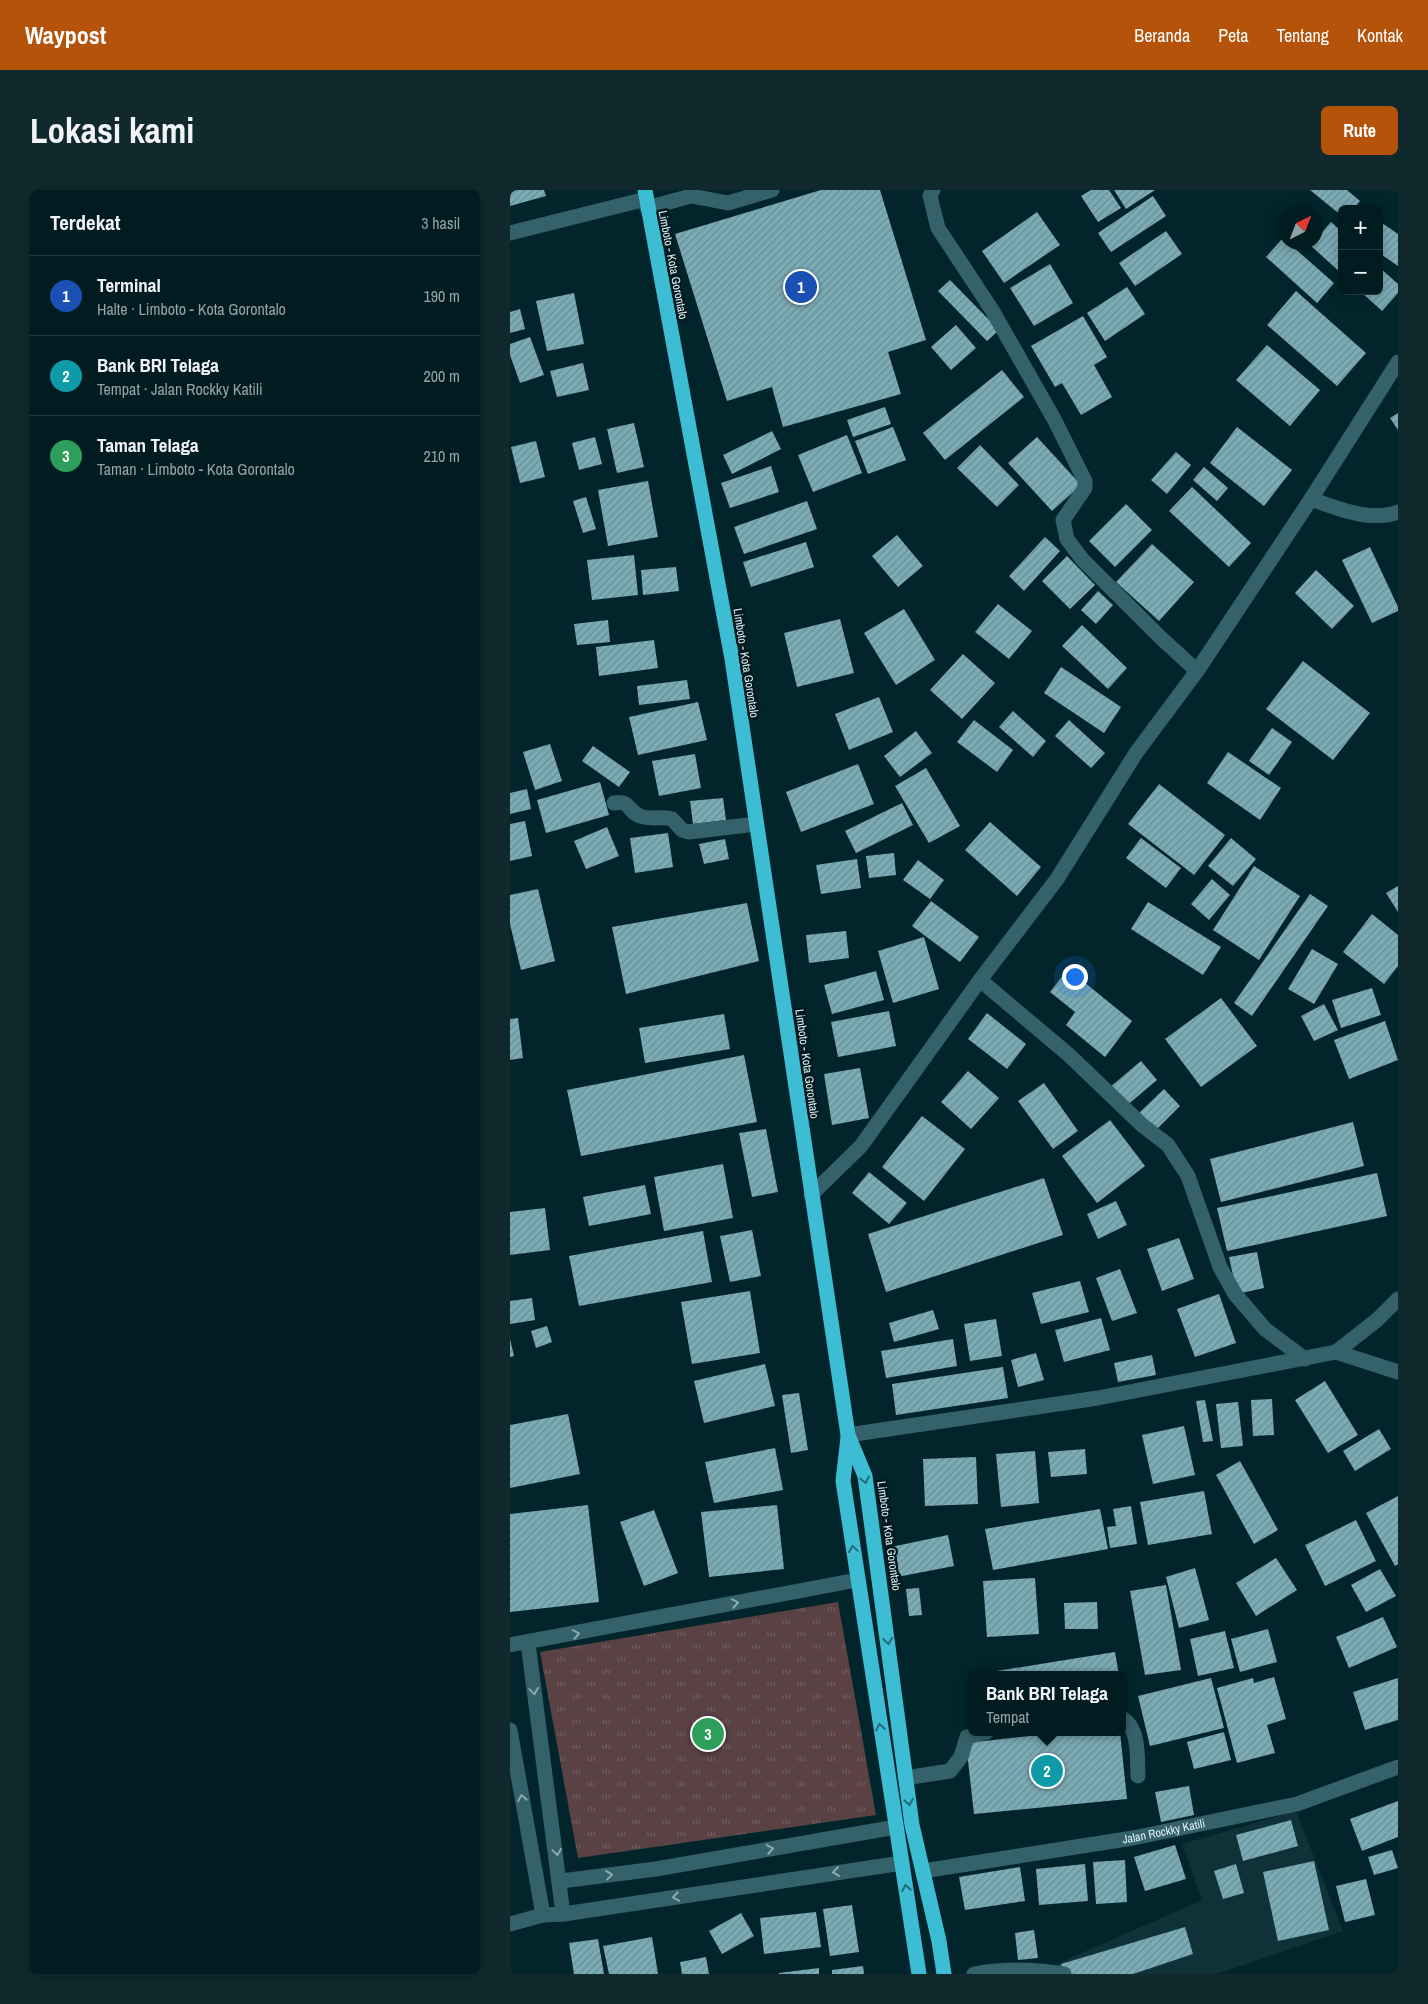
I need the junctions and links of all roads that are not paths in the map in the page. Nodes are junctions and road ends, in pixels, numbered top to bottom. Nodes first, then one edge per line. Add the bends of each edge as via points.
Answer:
1 (772, 190) edge
2 (933, 190) edge
3 (646, 199) edge
4 (510, 233) edge
5 (1398, 362) edge
6 (1311, 499) junction
7 (1398, 512) edge
8 (1197, 671) junction
9 (614, 803) dead end
10 (756, 824) junction
11 (980, 980) junction
12 (811, 1195) junction
13 (1398, 1299) edge
14 (1336, 1352) junction
15 (1305, 1359) junction
16 (1398, 1372) edge
17 (848, 1435) junction
18 (857, 1580) junction
19 (528, 1643) junction
20 (510, 1645) edge
21 (1126, 1721) edge
22 (510, 1730) edge
23 (971, 1736) edge
24 (1398, 1767) edge
25 (1138, 1776) dead end
26 (905, 1778) junction
27 (896, 1827) junction
28 (902, 1863) junction
29 (923, 1871) junction
30 (561, 1881) junction
31 (564, 1914) junction
32 (543, 1915) junction
33 (510, 1924) edge
34 (919, 1974) edge
35 (944, 1974) edge
36 (974, 1974) edge
37 (1064, 1974) edge

1 - 3 street via 728,202 691,196
2 - 8 street via 930,196 938,228 992,310 1085,481 1085,488 1063,520 1067,539 1082,559
3 - 4 street
3 - 10 highway, Limboto - Kota Gorontalo via 732,659
5 - 6 street
6 - 7 street via 1352,514 1388,516
6 - 8 street
8 - 11 street via 1136,753 1057,879
9 - 10 street via 628,805 643,818 672,819 688,832
10 - 12 highway, Limboto - Kota Gorontalo
11 - 12 street via 861,1146
11 - 15 street via 1168,1145 1188,1176 1220,1267 1235,1294 1265,1329
12 - 17 highway, Limboto - Kota Gorontalo
13 - 14 street
14 - 15 street
14 - 16 street
15 - 17 street via 1098,1398
18 -> 17 highway via 843,1481
17 -> 26 highway, Limboto - Kota Gorontalo via 865,1476
19 -> 18 street
27 -> 18 highway
19 - 20 street
19 -> 30 street
21 - 25 street via 1134,1734
32 -> 22 street
23 - 26 street via 967,1737 961,1757 950,1771
24 - 29 street, Jalan Rockky Katili via 1297,1804 1133,1838
26 -> 29 highway, Limboto - Kota Gorontalo
27 - 28 highway
30 -> 27 street via 656,1869
28 -> 31 street
34 -> 28 highway
29 - 35 highway, Limboto - Kota Gorontalo
30 - 31 street
31 - 32 street
32 - 33 street
36 - 37 street via 1033,1969

